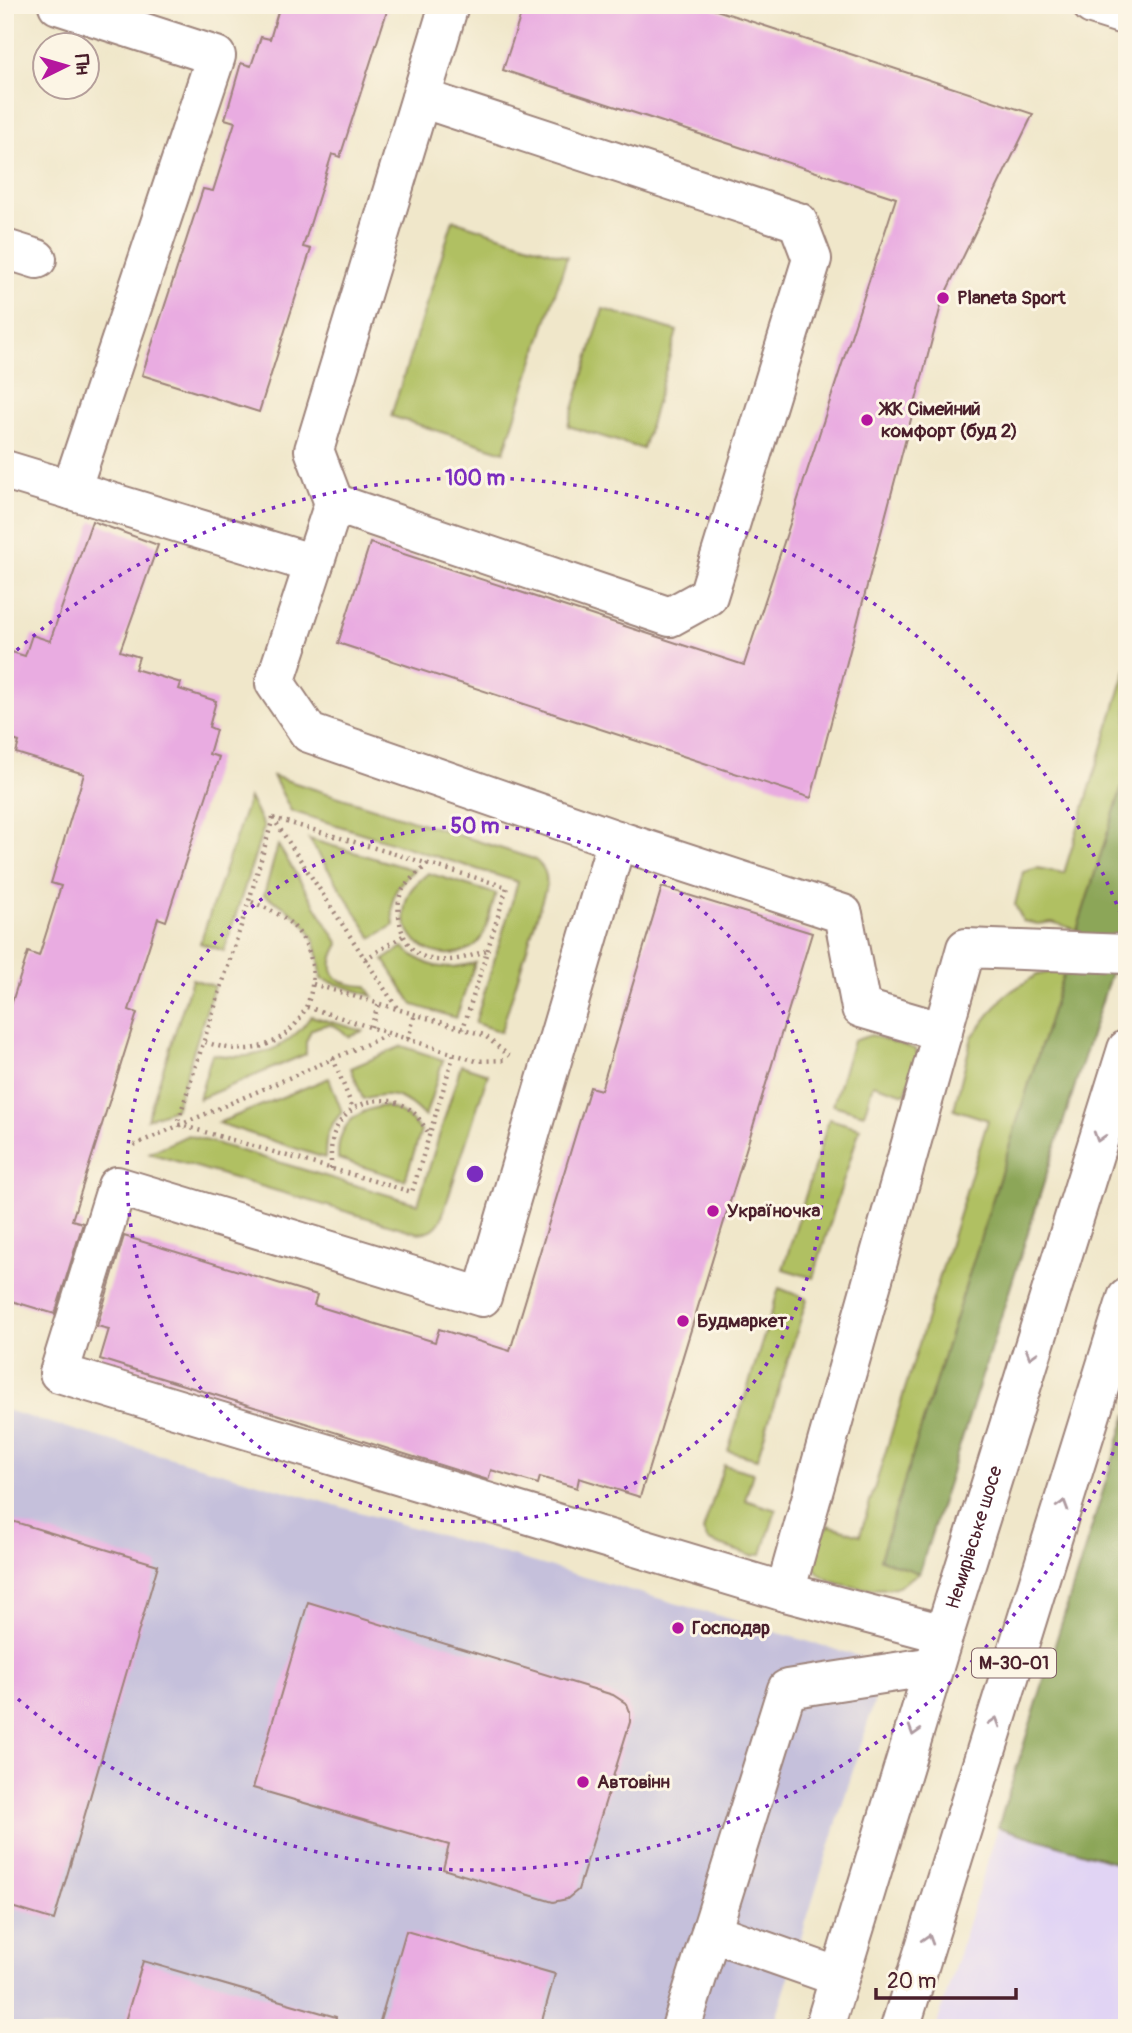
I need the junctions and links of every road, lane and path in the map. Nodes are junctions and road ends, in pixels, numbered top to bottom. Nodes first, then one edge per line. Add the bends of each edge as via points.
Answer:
1 (58, 5) edge
2 (449, 5) edge
3 (1093, 5) edge
4 (1127, 16) edge
5 (421, 99) junction
6 (5, 470) edge
7 (71, 490) junction
8 (334, 503) junction
9 (314, 564) junction
10 (273, 818) junction
11 (617, 839) junction
12 (428, 864) junction
13 (249, 901) junction
14 (403, 936) junction
15 (488, 950) junction
16 (1127, 954) edge
17 (365, 959) junction
18 (313, 984) junction
19 (379, 1003) junction
20 (307, 1007) junction
21 (397, 1008) junction
22 (415, 1014) junction
23 (371, 1027) junction
24 (463, 1029) junction
25 (943, 1032) junction
26 (390, 1034) junction
27 (408, 1039) junction
28 (205, 1042) junction
29 (1127, 1049) edge
30 (454, 1054) junction
31 (333, 1058) junction
32 (353, 1109) junction
33 (177, 1124) junction
34 (429, 1134) junction
35 (331, 1169) junction
36 (117, 1186) junction
37 (1127, 1298) edge
38 (785, 1592) junction
39 (939, 1650) junction
40 (711, 1932) junction
41 (839, 1977) junction
42 (681, 2028) edge
43 (824, 2028) edge
44 (900, 2028) edge

1 - 7 main road via 216,56
2 - 5 main road
3 - 4 main road
5 - 8 main road via 314,450
5 - 8 main road via 797,222 812,259 708,597 670,617
6 - 7 main road
7 - 9 main road
8 - 9 main road
9 - 11 main road via 275,683 309,733
10 - 12 path
10 - 13 path
10 - 17 path
11 - 25 main road via 843,914 861,1009
11 - 36 main road via 482,1297
12 - 14 path via 400,895
12 - 15 path via 507,887
13 - 18 path via 281,915 295,928 307,944
13 - 28 path
14 - 15 path via 416,952 440,961
14 - 17 path
15 - 24 path
16 - 25 main road via 966,948
17 - 21 path
18 - 19 path
18 - 20 path
19 - 21 path
19 - 23 path
20 - 23 path
20 - 28 path via 290,1029 268,1044 232,1049
21 - 22 path
22 - 24 path
22 - 27 path
23 - 26 path
24 - 30 path via 484,1035 513,1059 475,1061
25 - 38 main road
26 - 27 path
26 - 31 path
27 - 30 path
28 - 33 path
29 -> 39 main road, Немирівське шосе
30 - 34 path
31 - 32 path
31 - 33 path
32 - 34 path via 369,1101 394,1102 418,1117
32 - 35 path via 335,1129
33 - 35 path
33 - 36 path via 130,1147
34 - 35 path via 412,1192
36 - 38 main road via 59,1373
44 -> 37 main road, М-30-01
38 - 39 main road
39 - 40 main road via 787,1689
39 -> 41 main road, Немирівське шосе
40 - 41 main road
40 - 42 main road
41 - 43 main road, Немирівське шосе

